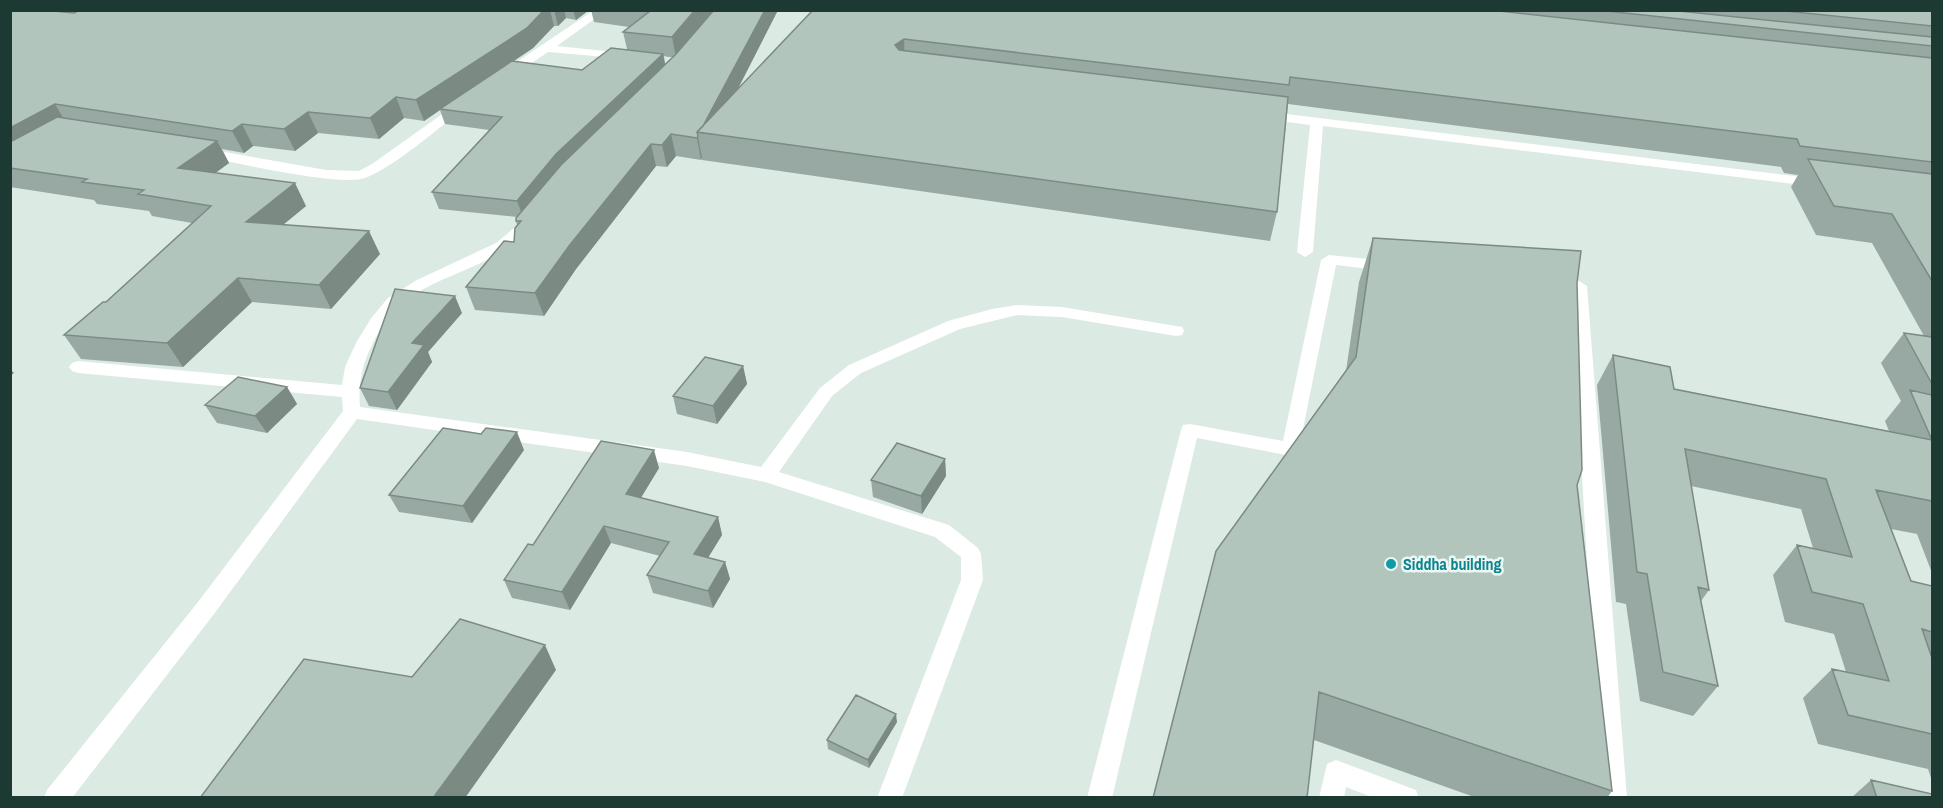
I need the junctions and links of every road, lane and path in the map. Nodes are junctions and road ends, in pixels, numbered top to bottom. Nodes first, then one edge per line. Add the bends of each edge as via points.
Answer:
1 (73, 10) edge
2 (602, 10) edge
3 (56, 13) edge
4 (546, 48) junction
5 (635, 59) edge
6 (493, 83) edge
7 (476, 94) edge
8 (1247, 114) edge
9 (1317, 123) junction
10 (187, 150) edge
11 (1829, 185) edge
12 (539, 209) edge
13 (1305, 252) dead end
14 (1412, 268) edge
15 (1531, 281) edge
16 (1176, 331) dead end
17 (78, 367) dead end
18 (349, 392) junction
19 (352, 412) junction
20 (766, 475) junction
21 (56, 798) edge
22 (889, 798) edge
23 (1100, 798) edge
24 (1331, 798) edge
25 (1407, 798) edge
26 (1614, 798) edge

1 - 3 path
2 - 4 street
4 - 5 street
4 - 6 street
7 - 10 street via 361,175 326,174
8 - 9 street
9 - 11 street
9 - 13 street
12 - 18 street via 508,243 405,292 389,306 357,355
14 - 23 street via 1329,260 1291,450 1190,430
15 - 26 street via 1579,286
16 - 20 street via 1062,312 1017,310 954,325 855,369 826,392
17 - 18 street
18 - 19 street
19 - 20 street via 687,459
19 - 21 street via 206,608
20 - 22 street via 942,531 971,554 972,580
24 - 25 street via 1336,772

